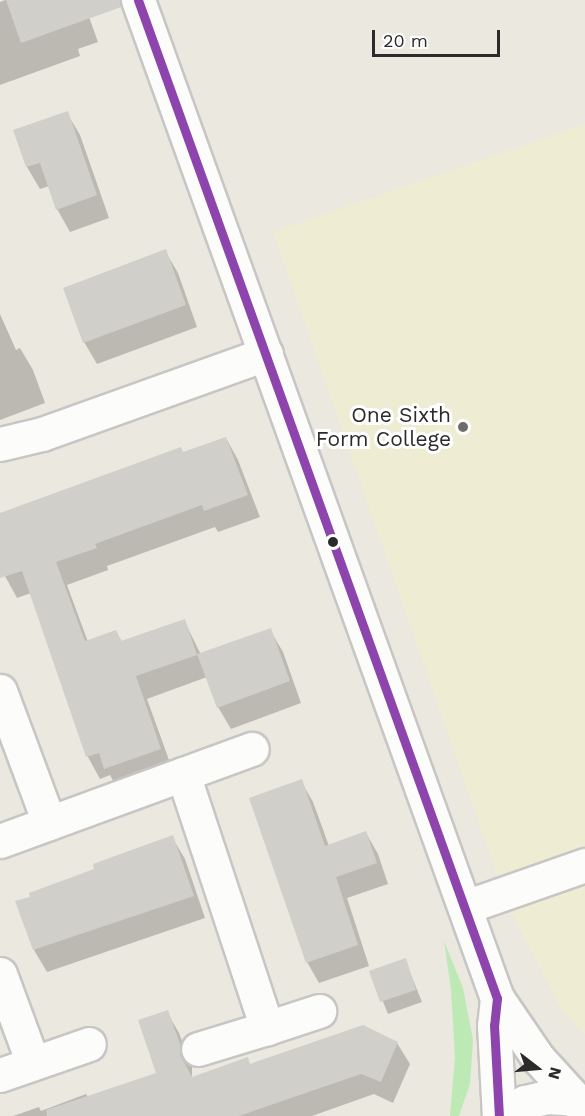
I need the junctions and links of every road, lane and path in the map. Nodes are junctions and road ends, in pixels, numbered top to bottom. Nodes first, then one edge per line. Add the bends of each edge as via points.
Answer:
1 (138, 0) edge
2 (266, 354) junction
3 (0, 444) edge
4 (0, 691) edge
5 (252, 749) dead end
6 (183, 774) junction
7 (49, 823) junction
8 (0, 841) edge
9 (585, 865) edge
10 (465, 908) junction
11 (0, 974) edge
12 (497, 998) junction
13 (319, 1011) dead end
14 (267, 1028) junction
15 (89, 1044) dead end
16 (198, 1049) dead end
17 (33, 1063) junction
18 (0, 1075) edge
19 (581, 1103) edge
20 (499, 1116) edge
21 (504, 1116) edge

1 - 2 street
2 - 3 street via 42,434
2 - 10 street
4 - 7 street
5 - 6 street
6 - 7 street
6 - 14 street
7 - 8 street
9 - 10 street
10 - 12 street
11 - 17 street
12 - 19 street via 538,1058
12 - 20 street via 494,1025
13 - 14 street
14 - 16 street
15 - 17 street
17 - 18 street
19 - 21 street via 546,1096 525,1102

